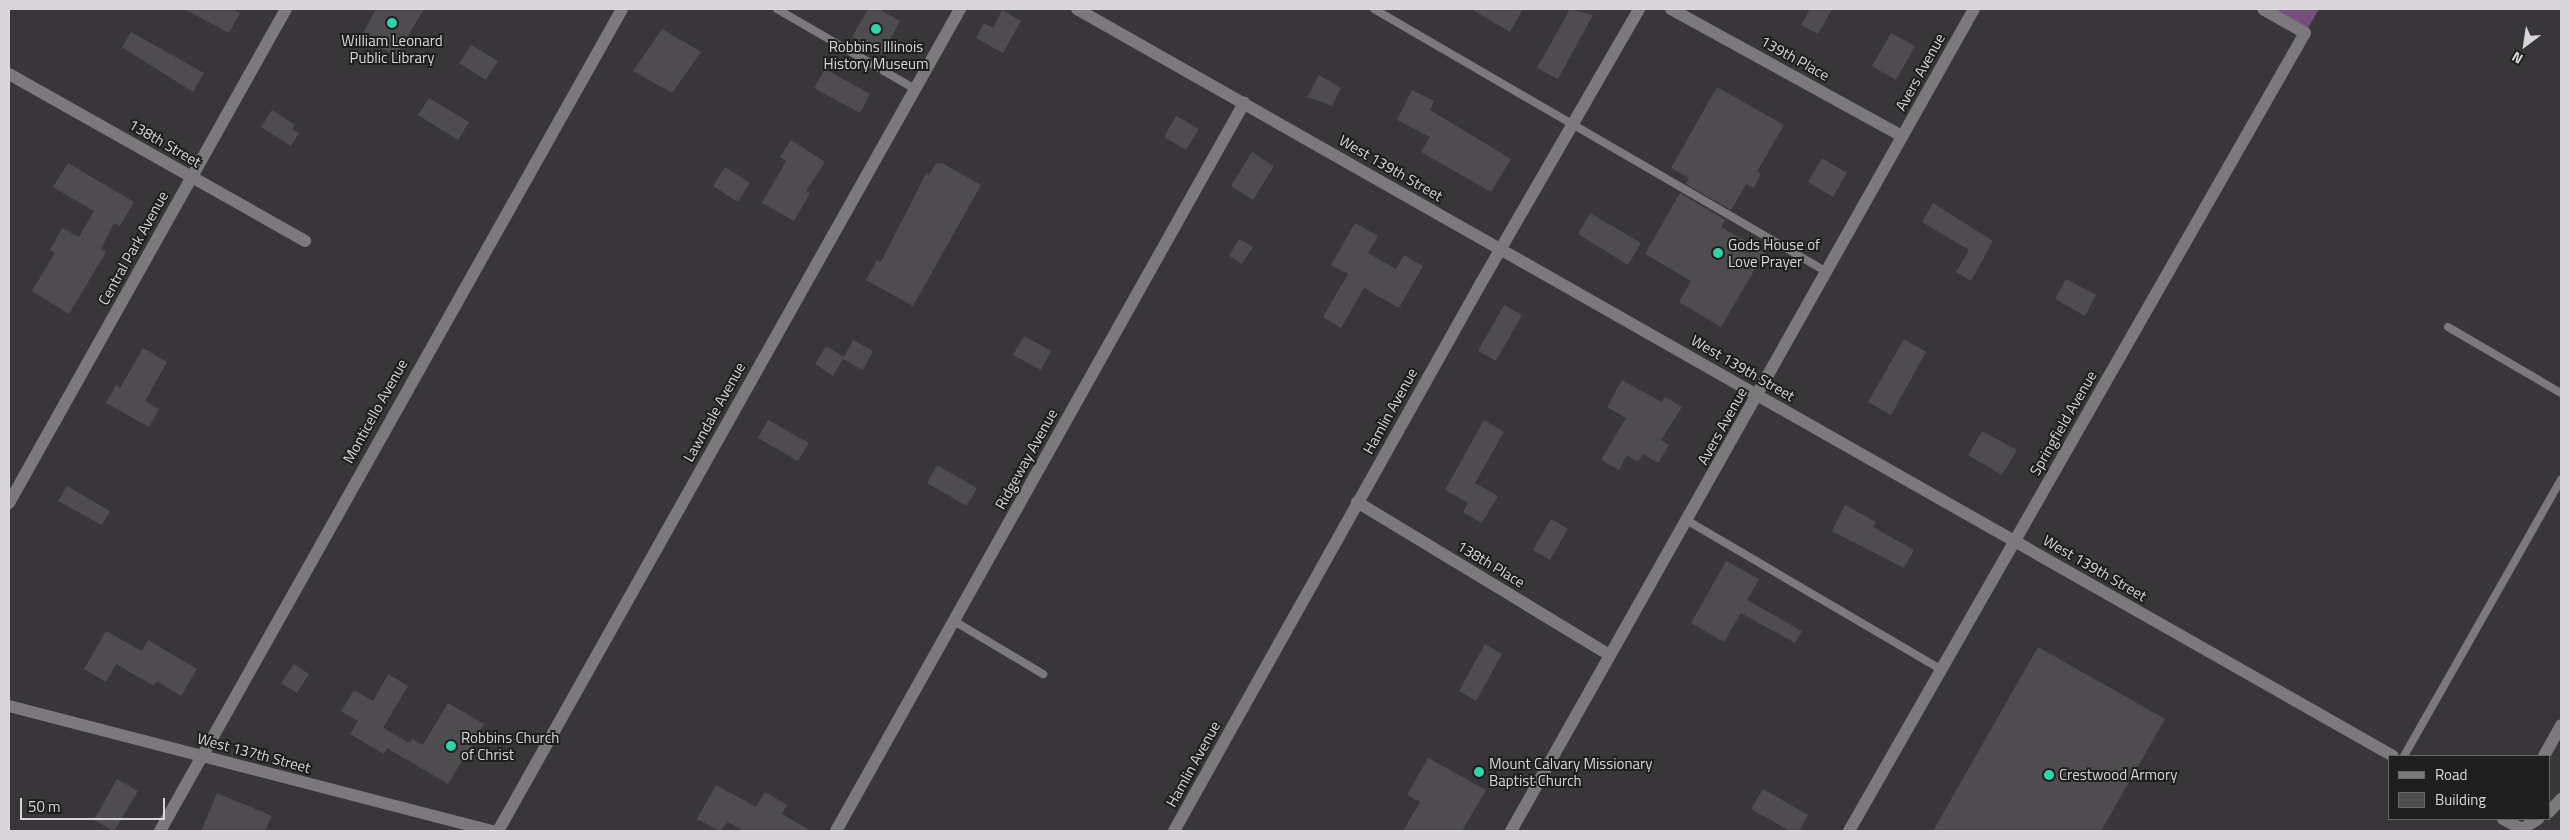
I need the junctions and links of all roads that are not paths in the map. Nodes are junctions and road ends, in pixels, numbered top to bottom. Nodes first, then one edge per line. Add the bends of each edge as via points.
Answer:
1 (286, 9) edge
2 (622, 9) edge
3 (776, 9) edge
4 (960, 9) edge
5 (1077, 9) edge
6 (1374, 9) edge
7 (1640, 9) edge
8 (1671, 9) edge
9 (1974, 9) edge
10 (2264, 9) edge
11 (9, 74) edge
12 (915, 89) junction
13 (1244, 103) junction
14 (1572, 124) junction
15 (1902, 136) junction
16 (191, 177) junction
17 (304, 241) dead end
18 (1500, 249) junction
19 (1826, 272) junction
20 (2448, 327) dead end
21 (2561, 393) edge
22 (1758, 395) junction
23 (2561, 480) edge
24 (1357, 502) junction
25 (9, 503) edge
26 (1688, 521) junction
27 (2014, 541) junction
28 (954, 620) junction
29 (1608, 654) junction
30 (1940, 669) junction
31 (1043, 674) dead end
32 (9, 706) edge
33 (2561, 725) edge
34 (2391, 755) edge
35 (2405, 755) edge
36 (2545, 755) edge
37 (202, 756) junction
38 (2561, 799) edge
39 (2550, 811) edge
40 (2506, 820) edge
41 (2536, 820) edge
42 (2522, 826) edge
43 (160, 831) edge
44 (491, 831) edge
45 (498, 831) edge
46 (836, 831) edge
47 (1174, 831) edge
48 (1511, 831) edge
49 (1849, 831) edge

1 - 16 street, Central Park Avenue
2 - 37 street, Monticello Avenue
3 - 12 lane
4 - 12 street, Lawndale Avenue
5 - 13 street, West 139th Street
6 - 14 lane
7 - 14 street, Hamlin Avenue
8 - 15 street, 139th Place
9 - 15 street, Avers Avenue
10 - 27 street, Springfield Avenue via 2305,33
11 - 16 street, 138th Street
12 - 45 street, Lawndale Avenue
13 - 18 street, West 139th Street
13 - 28 street, Ridgeway Avenue
14 - 18 street, Hamlin Avenue
14 - 19 lane
15 - 19 street, Avers Avenue
16 - 17 street, 138th Street
16 - 25 street, Central Park Avenue
18 - 22 street, West 139th Street
18 - 24 street, Hamlin Avenue
19 - 22 street, Avers Avenue
20 - 21 lane
22 - 26 street, Avers Avenue
22 - 27 street, West 139th Street
23 - 35 lane
24 - 29 street, 138th Place
24 - 47 street, Hamlin Avenue
26 - 29 street, Avers Avenue
26 - 30 lane
27 - 30 street, Springfield Avenue
27 - 34 street, West 139th Street
28 - 31 lane
28 - 46 street, Ridgeway Avenue
29 - 48 street, Avers Avenue
30 - 49 street, Springfield Avenue
32 - 37 street, West 137th Street
33 - 36 street
37 - 43 street, Monticello Avenue
37 - 44 street, West 137th Street
38 - 39 street
40 - 42 street
41 - 42 street

